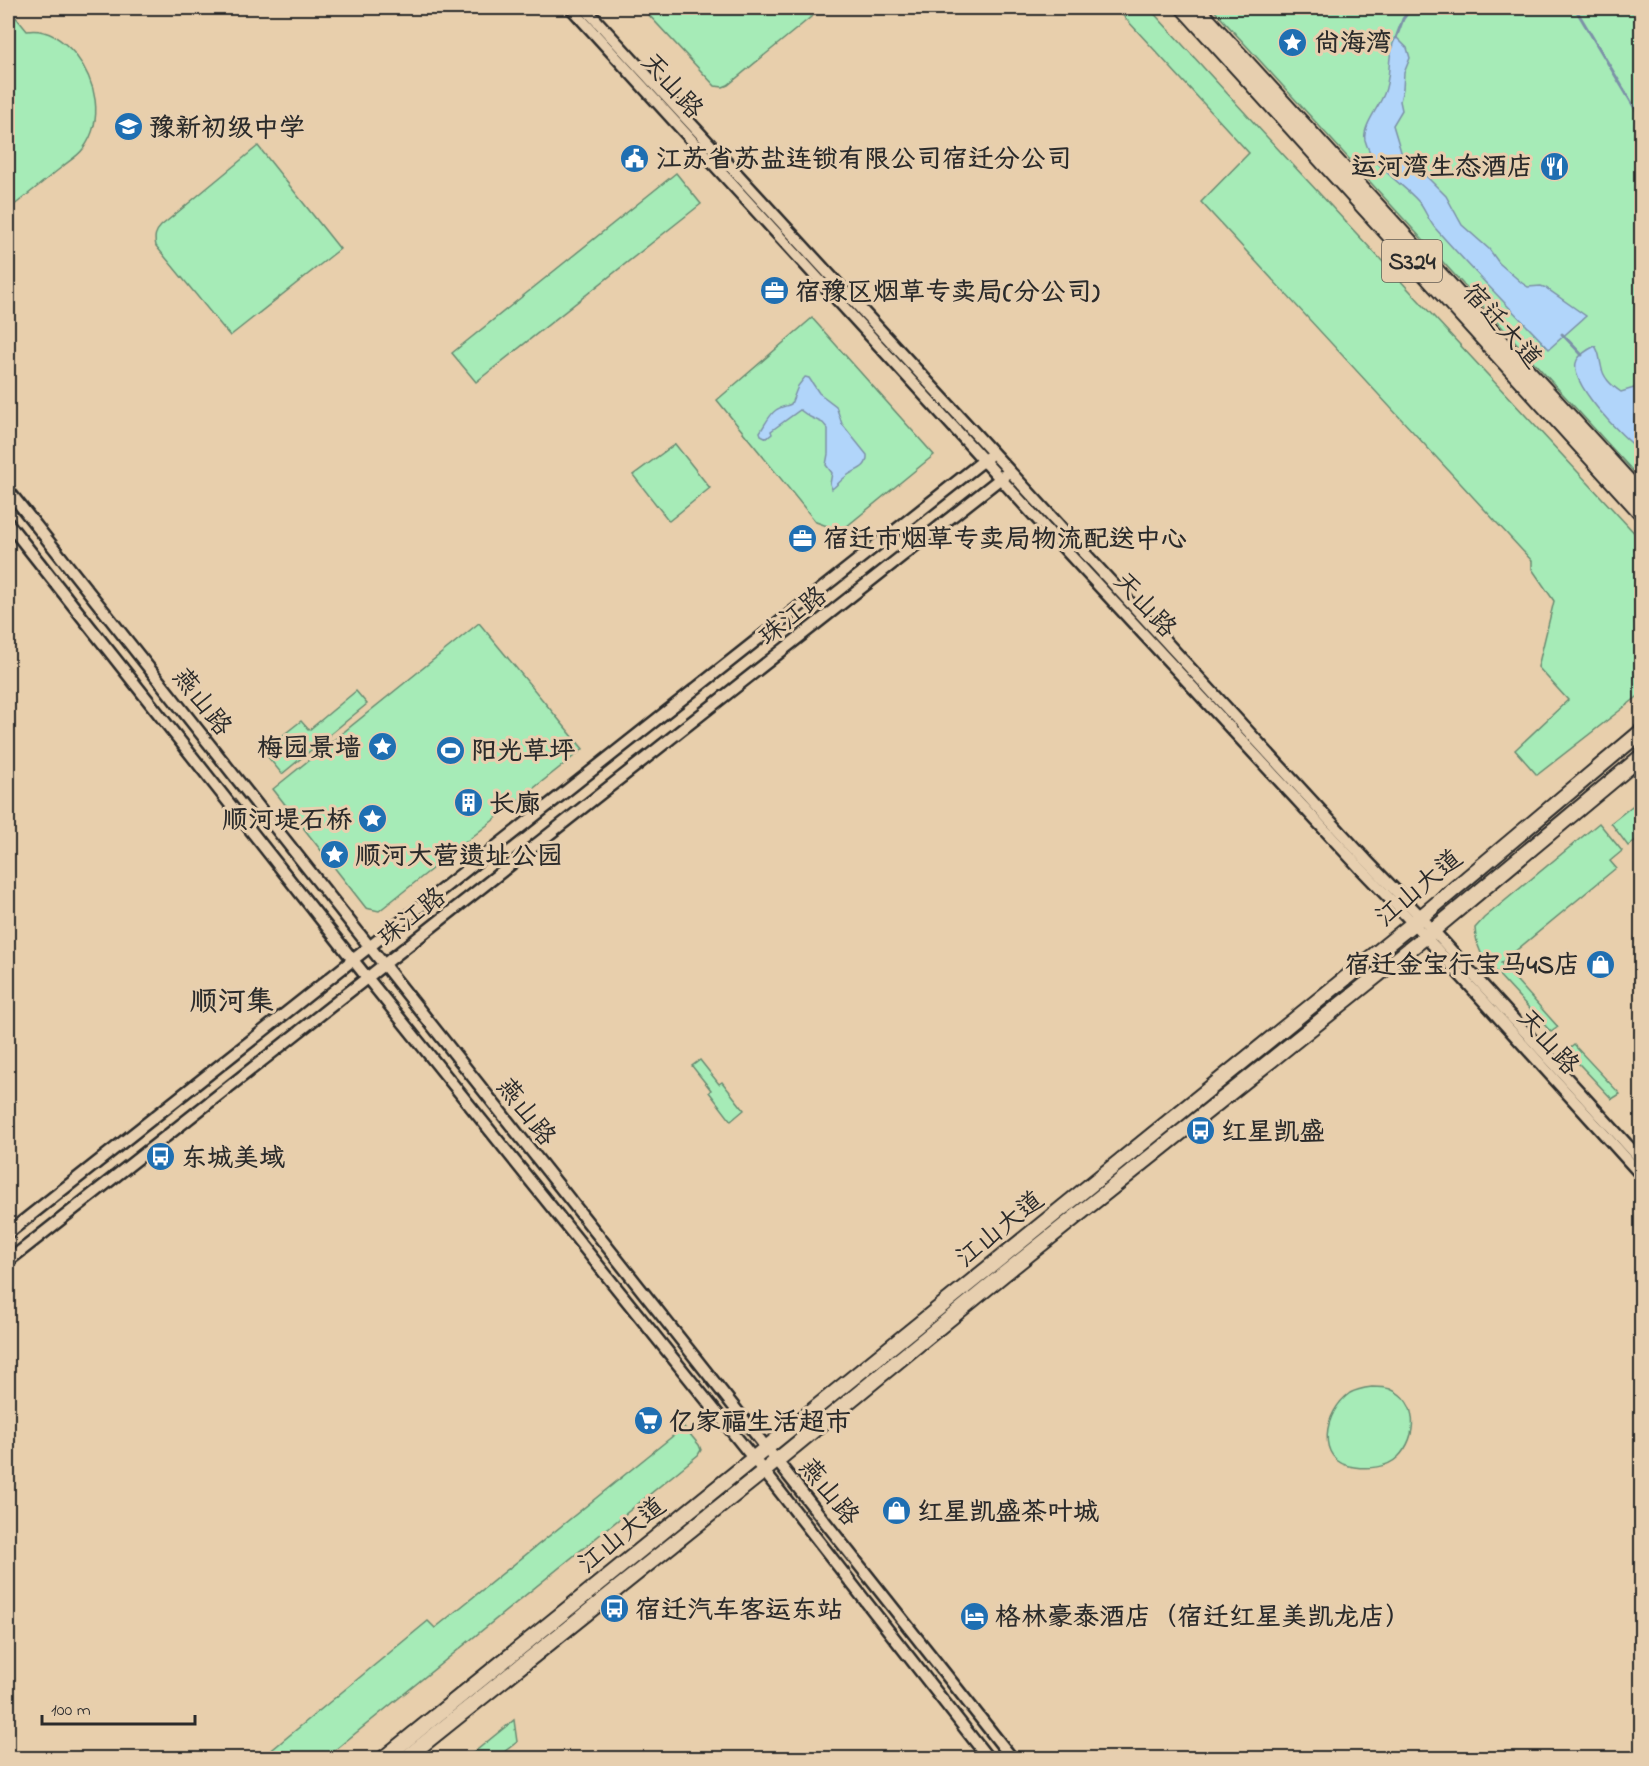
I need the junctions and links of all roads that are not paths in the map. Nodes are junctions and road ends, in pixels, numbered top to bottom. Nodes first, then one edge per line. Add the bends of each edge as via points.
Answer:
1 (570, 8) edge
2 (585, 8) edge
3 (1183, 8) edge
4 (1197, 8) edge
5 (989, 457) junction
6 (1010, 472) junction
7 (1001, 479) junction
8 (8, 490) edge
9 (1641, 496) edge
10 (1641, 514) edge
11 (8, 523) edge
12 (1641, 731) edge
13 (1641, 756) edge
14 (1417, 920) junction
15 (1429, 933) junction
16 (369, 948) junction
17 (353, 960) junction
18 (384, 966) junction
19 (369, 978) junction
20 (1641, 1161) edge
21 (1641, 1176) edge
22 (8, 1233) edge
23 (8, 1261) edge
24 (766, 1447) junction
25 (753, 1457) junction
26 (776, 1460) junction
27 (764, 1471) junction
28 (384, 1758) edge
29 (406, 1758) edge
30 (988, 1758) edge
31 (1012, 1758) edge

1 - 5 street, 天山路
2 - 5 street, 天山路
3 - 10 main road, 宿迁大道 / S324
4 - 9 main road, 宿迁大道 / S324
5 - 6 street, 天山路
5 - 7 street, 天山路
5 - 16 street, 珠江路
6 - 7 street, 珠江路
6 - 14 street, 天山路
7 - 14 street, 天山路 via 1360,868
7 - 18 street, 珠江路
8 - 16 street, 燕山路
11 - 17 street, 燕山路
12 - 14 main road, 江山大道
13 - 15 main road, 江山大道
14 - 15 street, 天山路
14 - 24 main road, 江山大道
15 - 20 street, 天山路
15 - 21 street, 天山路
15 - 26 main road, 江山大道
16 - 17 street, 珠江路
16 - 18 street, 燕山路
17 - 19 street, 燕山路
17 - 22 street, 珠江路
18 - 19 street, 珠江路
18 - 24 street, 燕山路
19 - 23 street, 珠江路
19 - 25 street, 燕山路
24 - 25 main road, 江山大道
24 - 26 street, 燕山路
25 - 27 street, 燕山路
25 - 28 main road, 江山大道
26 - 27 main road, 江山大道
26 - 31 street, 燕山路
27 - 29 main road, 江山大道
27 - 30 street, 燕山路

